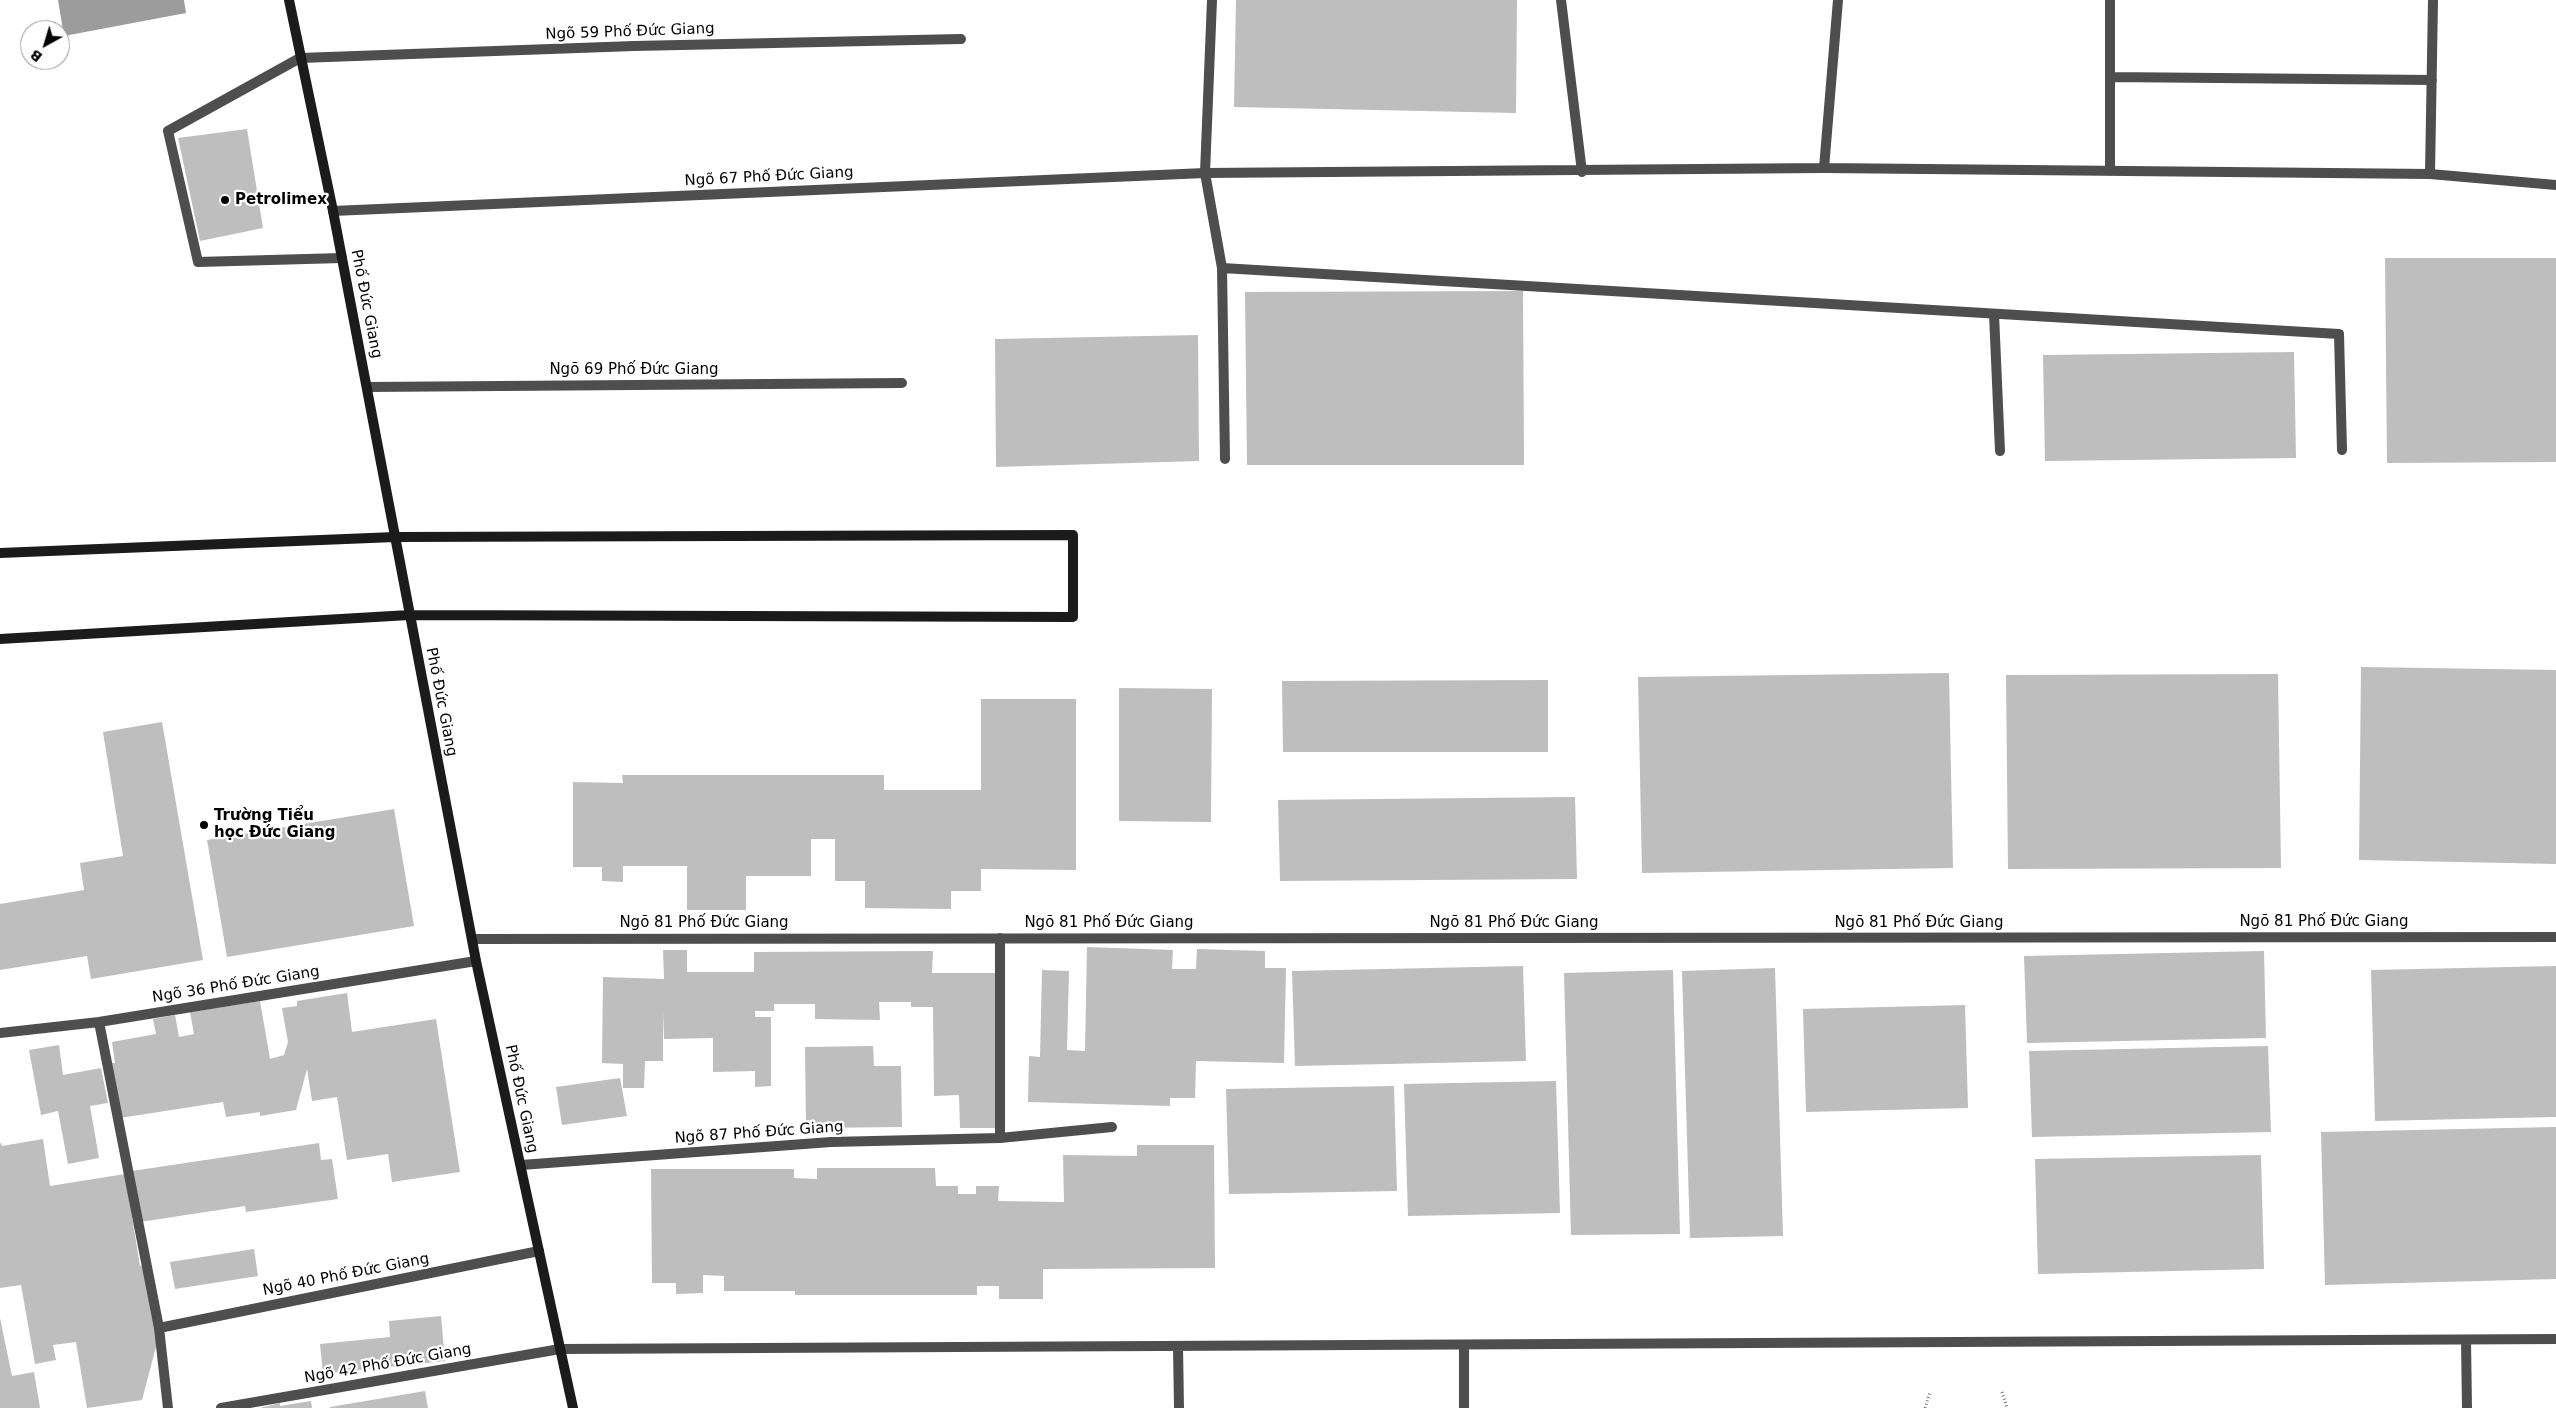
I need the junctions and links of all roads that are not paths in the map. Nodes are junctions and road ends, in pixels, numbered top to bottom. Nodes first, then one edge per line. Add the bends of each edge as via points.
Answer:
1 (289, 0) edge
2 (1212, 0) edge
3 (1562, 0) edge
4 (1838, 0) edge
5 (2110, 0) edge
6 (2434, 0) edge
7 (961, 39) dead end
8 (300, 58) junction
9 (2110, 77) junction
10 (2432, 80) junction
11 (1824, 168) junction
12 (2110, 171) junction
13 (1582, 172) junction
14 (1206, 173) junction
15 (2430, 174) junction
16 (2556, 185) edge
17 (333, 211) junction
18 (342, 258) junction
19 (1222, 268) junction
20 (1994, 314) junction
21 (902, 382) dead end
22 (367, 387) junction
23 (2342, 450) dead end
24 (2000, 451) dead end
25 (1225, 459) dead end
26 (395, 537) junction
27 (0, 553) edge
28 (409, 615) junction
29 (0, 639) edge
30 (2556, 937) edge
31 (472, 938) junction
32 (1000, 938) junction
33 (476, 961) junction
34 (99, 1022) junction
35 (0, 1033) edge
36 (1112, 1127) dead end
37 (1000, 1138) junction
38 (521, 1165) junction
39 (539, 1251) junction
40 (159, 1328) junction
41 (2556, 1339) edge
42 (2466, 1340) junction
43 (1464, 1345) junction
44 (1178, 1346) junction
45 (560, 1349) junction
46 (168, 1408) edge
47 (221, 1408) edge
48 (573, 1408) edge
49 (1179, 1408) edge
50 (1464, 1408) edge
51 (2467, 1408) edge

1 - 8 main road, Phố Đức Giang
2 - 14 street
3 - 13 street
4 - 11 street
5 - 9 street
6 - 10 street
7 - 8 street, Ngõ 59 Phố Đức Giang
8 - 17 main road, Phố Đức Giang
8 - 18 street via 168,131 198,262
9 - 10 street
9 - 12 street
10 - 15 street
11 - 12 street, Ngõ 67 Phố Đức Giang
11 - 13 street, Ngõ 67 Phố Đức Giang
12 - 15 street, Ngõ 67 Phố Đức Giang
13 - 14 street, Ngõ 67 Phố Đức Giang
14 - 17 street, Ngõ 67 Phố Đức Giang
14 - 19 street
15 - 16 street, Ngõ 67 Phố Đức Giang
17 - 18 main road, Phố Đức Giang
18 - 22 main road, Phố Đức Giang
19 - 20 street
19 - 25 street
20 - 23 street via 2338,334
20 - 24 street
21 - 22 street, Ngõ 69 Phố Đức Giang
22 - 26 main road, Phố Đức Giang
26 - 27 main road
26 - 28 main road, Phố Đức Giang
26 - 28 main road via 1073,535 1073,617
28 - 29 main road
28 - 31 main road, Phố Đức Giang
30 - 32 street, Ngõ 81 Phố Đức Giang
31 - 32 street, Ngõ 81 Phố Đức Giang
31 - 33 main road, Phố Đức Giang
32 - 37 street
33 - 34 street, Ngõ 36 Phố Đức Giang
33 - 38 main road, Phố Đức Giang
34 - 35 street, Ngõ 36 Phố Đức Giang
34 - 40 street
36 - 37 street, Ngõ 87 Phố Đức Giang
37 - 38 street, Ngõ 87 Phố Đức Giang via 831,1142
38 - 39 main road, Phố Đức Giang
39 - 40 street, Ngõ 40 Phố Đức Giang
39 - 45 main road, Phố Đức Giang
40 - 46 street
41 - 42 street, Ngõ 42 Phố Đức Giang
42 - 43 street, Ngõ 42 Phố Đức Giang
42 - 51 street
43 - 44 street, Ngõ 42 Phố Đức Giang
43 - 50 street
44 - 45 street, Ngõ 42 Phố Đức Giang
44 - 49 street
45 - 47 street, Ngõ 42 Phố Đức Giang
45 - 48 main road, Phố Đức Giang

